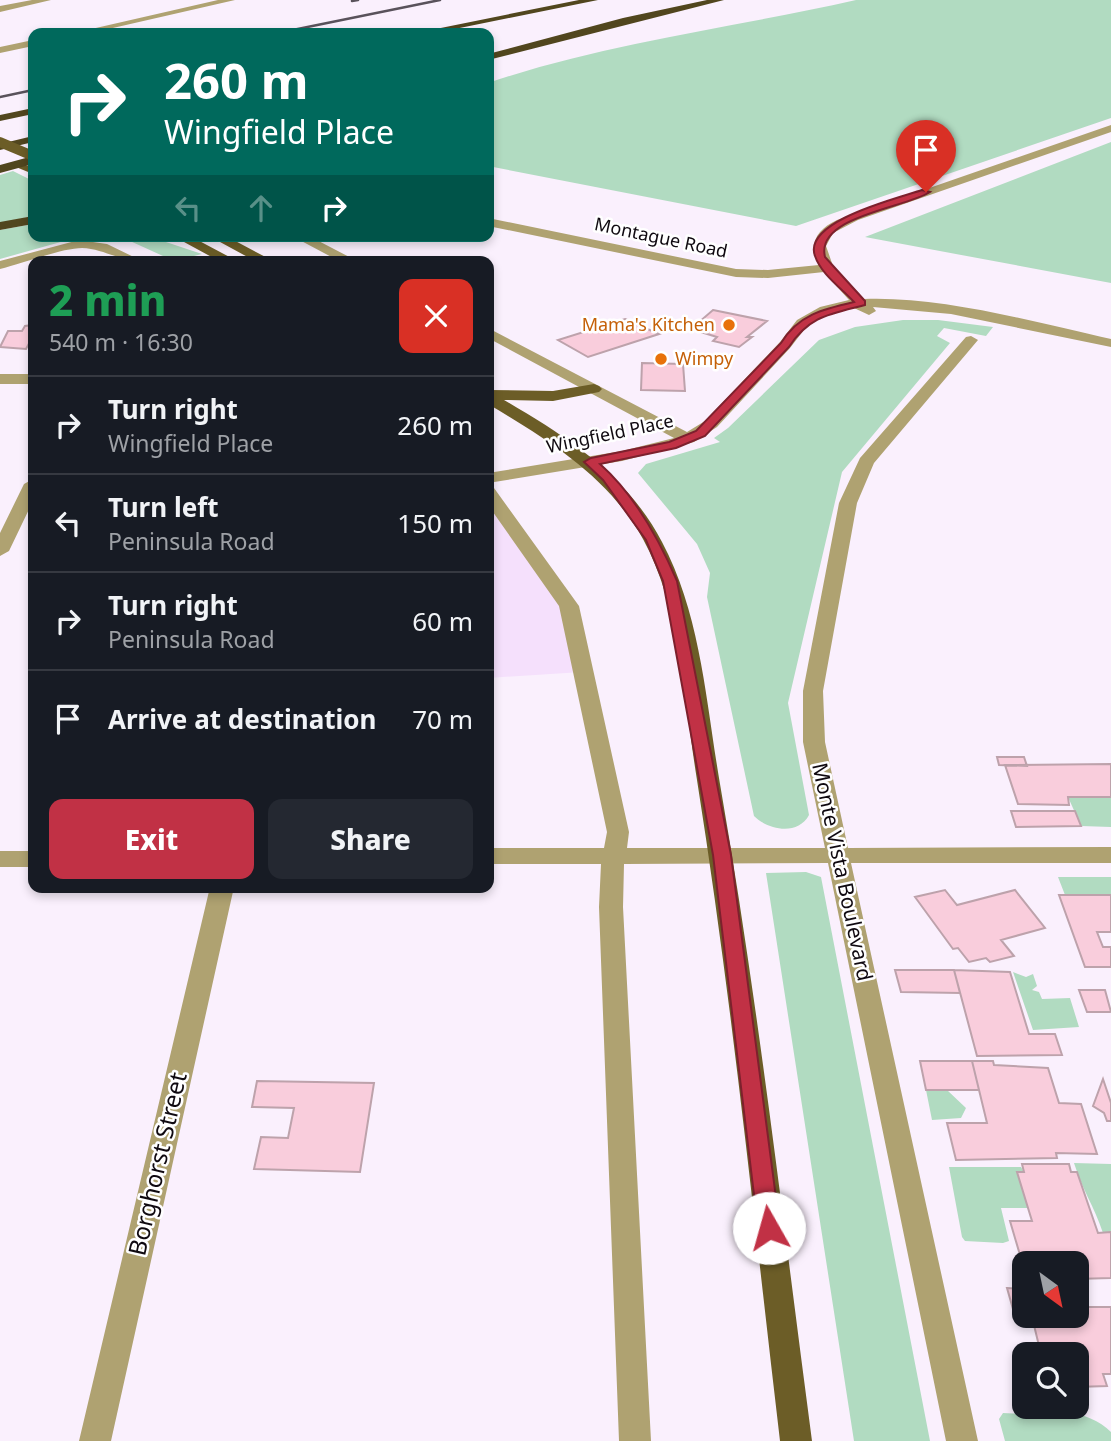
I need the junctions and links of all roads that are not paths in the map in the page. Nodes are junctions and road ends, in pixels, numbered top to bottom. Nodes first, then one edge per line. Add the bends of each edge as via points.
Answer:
1 (46, 0) edge
2 (230, 0) edge
3 (687, 0) edge
4 (719, 0) edge
5 (597, 1) edge
6 (0, 9) edge
7 (573, 22) dead end
8 (102, 28) edge
9 (448, 28) edge
10 (473, 28) edge
11 (28, 44) edge
12 (0, 50) edge
13 (494, 55) edge
14 (28, 112) edge
15 (0, 118) edge
16 (1111, 128) edge
17 (28, 140) edge
18 (0, 142) edge
19 (0, 147) edge
20 (0, 156) edge
21 (28, 156) edge
22 (28, 160) edge
23 (0, 169) edge
24 (28, 169) edge
25 (28, 221) edge
26 (494, 223) edge
27 (0, 226) edge
28 (191, 242) edge
29 (227, 242) edge
30 (310, 242) edge
31 (31, 256) edge
32 (123, 256) edge
33 (220, 256) edge
34 (255, 256) edge
35 (340, 256) edge
36 (28, 257) edge
37 (0, 265) edge
38 (827, 268) junction
39 (866, 308) junction
40 (494, 335) edge
41 (971, 340) dead end
42 (1111, 343) edge
43 (0, 379) edge
44 (28, 379) edge
45 (594, 389) junction
46 (494, 396) edge
47 (494, 400) edge
48 (688, 439) junction
49 (591, 462) junction
50 (494, 477) edge
51 (28, 494) edge
52 (494, 500) edge
53 (0, 551) edge
54 (615, 854) junction
55 (722, 855) junction
56 (839, 855) junction
57 (1111, 855) edge
58 (494, 856) edge
59 (0, 859) edge
60 (28, 859) edge
61 (221, 893) edge
62 (95, 1441) edge
63 (635, 1441) edge
64 (796, 1441) edge
65 (962, 1441) edge

1 - 6 street
2 - 8 street
3 - 7 highway
4 - 13 highway
5 - 9 highway
5 - 10 highway
11 - 12 street
14 - 15 highway
16 - 38 street via 843,222 822,237 818,250
17 - 19 highway
18 - 21 main road, bridge
20 - 24 main road
22 - 23 highway
25 - 27 highway
26 - 38 street, Montague Road via 736,273
28 - 33 main road
29 - 34 main road
30 - 35 street
31 - 32 street via 69,245 97,245
36 - 37 street
38 - 39 street
39 - 42 street via 972,314
39 - 48 street, Wingfield Place via 785,345 711,424
40 - 45 street
41 - 56 street, Monte Vista Boulevard via 866,462 848,503 812,715
43 - 44 street
45 - 46 main road via 553,396
45 - 48 street
47 - 49 main road
48 - 49 street, Wingfield Place
49 - 50 street, Wingfield Place
49 - 55 main road via 653,540 670,581
51 - 53 street
52 - 54 street via 569,606 618,832
54 - 55 street
54 - 58 street
54 - 63 street via 610,879
55 - 56 street
55 - 64 main road
56 - 57 street
56 - 65 street, Monte Vista Boulevard
59 - 60 street
61 - 62 street, Borghorst Street

